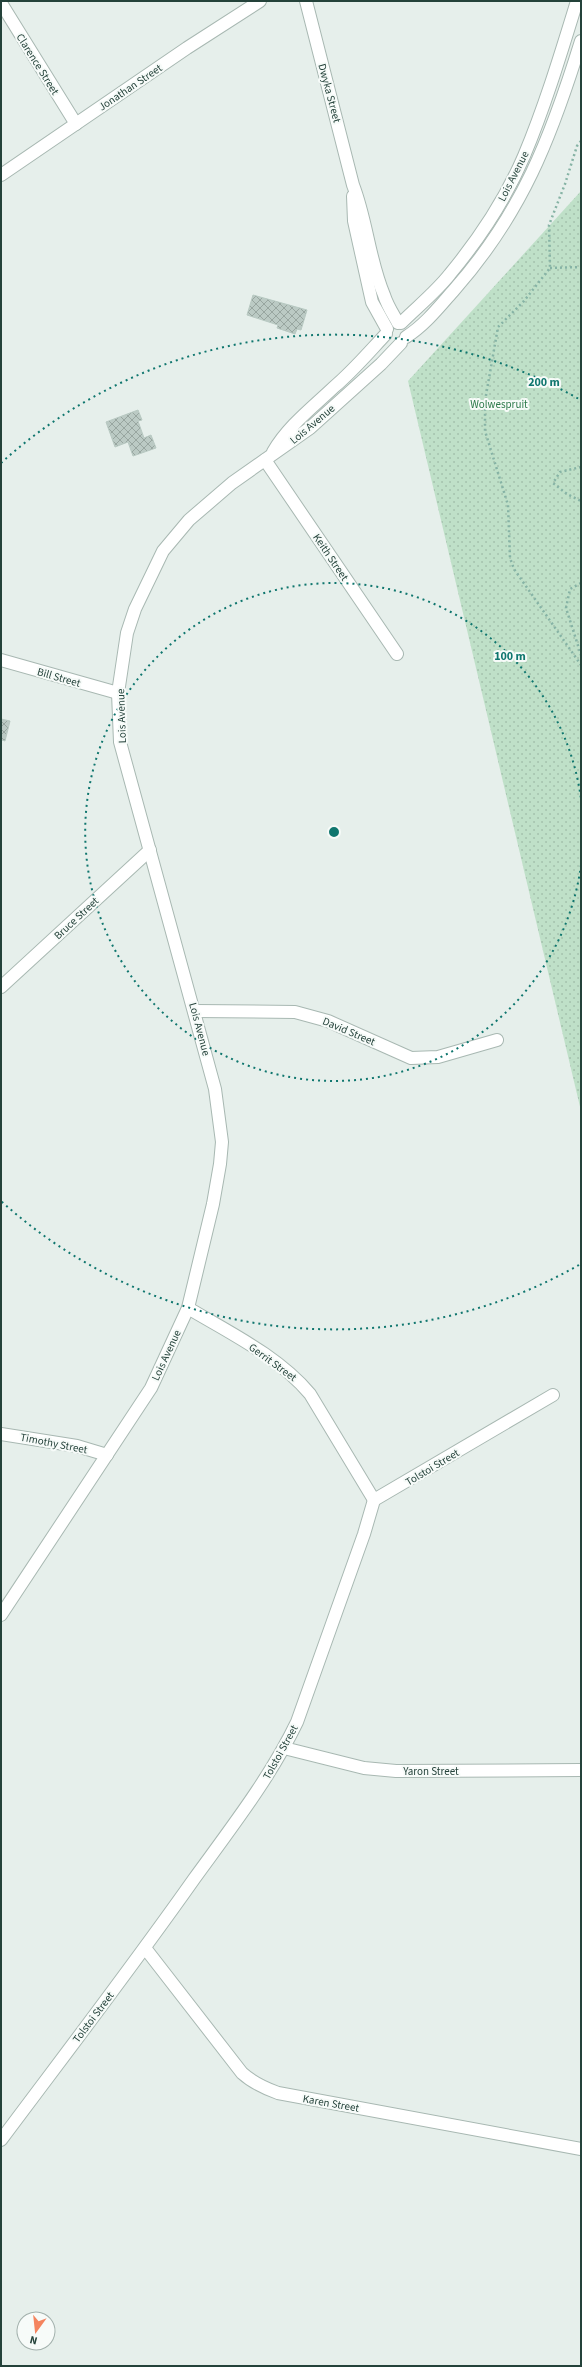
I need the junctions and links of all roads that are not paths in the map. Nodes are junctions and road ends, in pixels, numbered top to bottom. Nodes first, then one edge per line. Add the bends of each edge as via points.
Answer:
1 (260, 1) edge
2 (306, 1) edge
3 (577, 1) edge
4 (1, 3) edge
5 (581, 41) edge
6 (76, 124) junction
7 (1, 176) edge
8 (393, 327) junction
9 (404, 340) junction
10 (268, 457) junction
11 (397, 654) dead end
12 (1, 660) edge
13 (118, 693) junction
14 (150, 850) junction
15 (1, 987) edge
16 (195, 1011) junction
17 (497, 1040) dead end
18 (188, 1308) junction
19 (553, 1395) dead end
20 (1, 1434) edge
21 (107, 1455) junction
22 (374, 1500) junction
23 (1, 1615) edge
24 (284, 1748) junction
25 (581, 1770) edge
26 (145, 1948) junction
27 (1, 2140) edge
28 (581, 2149) edge

1 - 6 street, Jonathan Street
2 - 8 street, Dwyka Street via 354,185 354,221 372,302
3 - 8 street, Lois Avenue via 524,157 489,220 450,275
4 - 6 street, Clarence Street
5 - 9 street, Lois Avenue via 563,101 542,152 528,184 504,226 471,271 423,325
6 - 7 street, Jonathan Street
8 - 9 street, Dwyka Street via 407,329
8 - 9 street via 392,342
8 - 10 street, Lois Avenue via 347,376 300,418 281,438
9 - 10 street, Lois Avenue via 310,428
10 - 11 street, Keith Street
10 - 13 street, Lois Avenue via 232,483 189,520 163,551 131,621
12 - 13 street, Bill Street
13 - 14 street, Lois Avenue via 120,742
14 - 15 street, Bruce Street
14 - 16 street, Lois Avenue
16 - 17 street, David Street via 295,1012 328,1021 411,1058 438,1057
16 - 18 street, Lois Avenue via 215,1088 222,1142 213,1204
18 - 21 street, Lois Avenue via 151,1388
18 - 22 street, Gerrit Street via 238,1338 298,1380 310,1394
19 - 22 street, Tolstoi Street
20 - 21 street, Timothy Street via 77,1446
21 - 23 street, Lois Avenue
22 - 24 street, Tolstoi Street via 297,1722
24 - 25 street, Yaron Street via 364,1768 396,1771
24 - 26 street, Tolstoi Street via 264,1781
26 - 27 street, Tolstoi Street
26 - 28 street, Karen Street via 242,2073 265,2089

